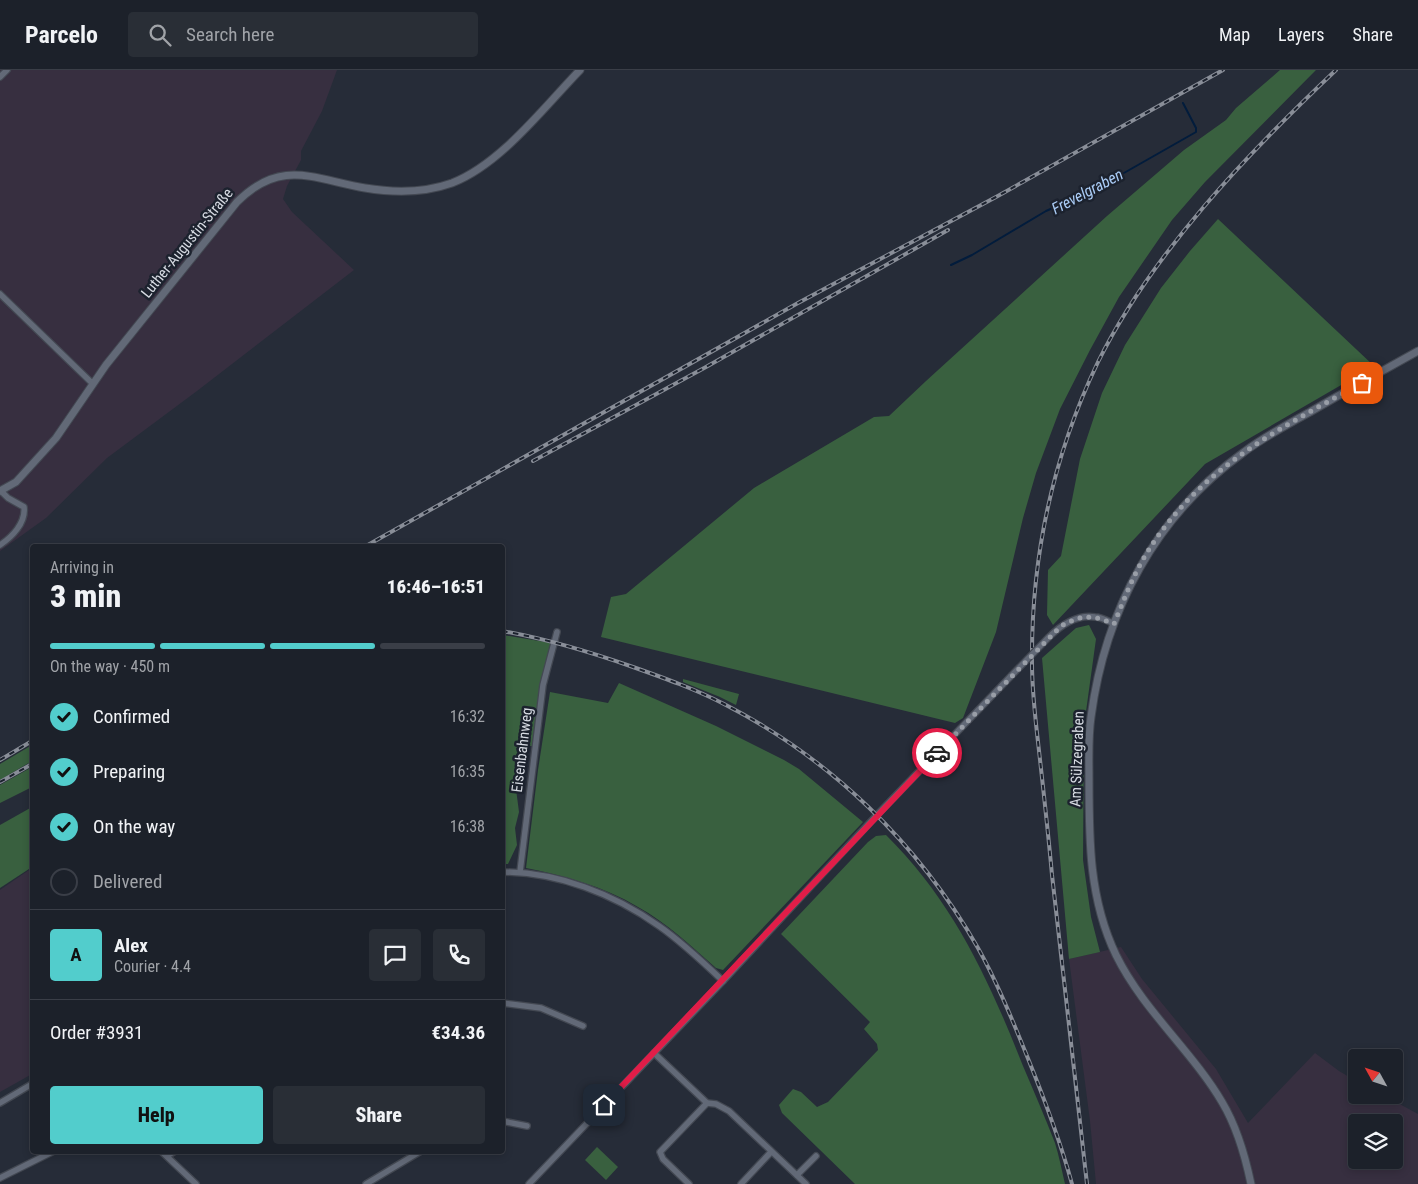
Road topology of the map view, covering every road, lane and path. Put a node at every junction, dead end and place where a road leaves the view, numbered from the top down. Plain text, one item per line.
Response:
1 (7, 70) edge
2 (580, 70) edge
3 (0, 77) edge
4 (0, 294) edge
5 (1418, 351) edge
6 (93, 384) junction
7 (1, 491) edge
8 (0, 545) edge
9 (1114, 624) junction
10 (557, 632) dead end
11 (505, 872) edge
12 (520, 872) junction
13 (723, 980) junction
14 (505, 1003) edge
15 (583, 1026) dead end
16 (654, 1053) junction
17 (30, 1085) edge
18 (0, 1103) edge
19 (707, 1103) junction
20 (505, 1122) edge
21 (527, 1126) dead end
22 (771, 1152) junction
23 (48, 1154) edge
24 (165, 1154) edge
25 (170, 1154) edge
26 (416, 1154) edge
27 (167, 1156) junction
28 (816, 1156) dead end
29 (796, 1175) junction
30 (0, 1178) edge
31 (196, 1184) edge
32 (366, 1184) edge
33 (529, 1184) edge
34 (689, 1184) edge
35 (741, 1184) edge
36 (806, 1184) edge
37 (1251, 1184) edge

1 - 3 street
2 - 6 street, Luther-Augustin-Straße
4 - 6 street
5 - 9 street, Am Sülzegraben
6 - 7 street, Luther-Augustin-Straße
7 - 8 street
9 - 13 street, bridge
9 - 37 street, Am Sülzegraben
10 - 12 street, Eisenbahnweg
11 - 12 street
12 - 13 street
13 - 16 street
14 - 15 street
16 - 19 street
16 - 33 street
17 - 18 street
19 - 22 street
19 - 34 street
20 - 21 street
22 - 29 street
22 - 35 street
23 - 30 street
24 - 27 street
25 - 27 street
26 - 32 street
27 - 31 street
28 - 29 street
29 - 36 street

